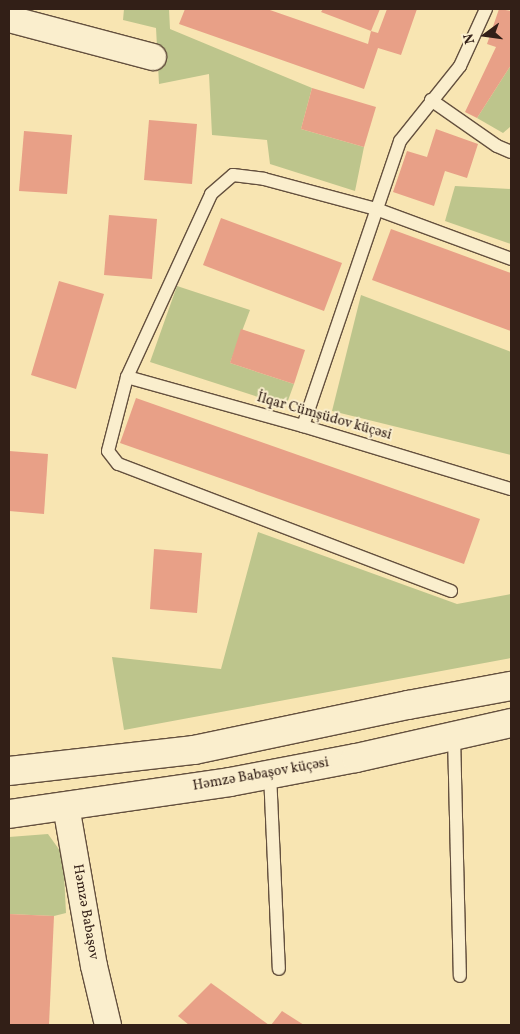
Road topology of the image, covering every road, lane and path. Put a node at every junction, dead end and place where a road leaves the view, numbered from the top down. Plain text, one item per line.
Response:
1 (486, 9) edge
2 (9, 19) edge
3 (153, 57) dead end
4 (431, 100) junction
5 (511, 152) edge
6 (376, 209) junction
7 (511, 259) edge
8 (127, 377) junction
9 (303, 426) junction
10 (511, 489) edge
11 (451, 591) dead end
12 (511, 686) edge
13 (511, 723) edge
14 (454, 736) junction
15 (9, 771) edge
16 (270, 774) junction
17 (66, 806) junction
18 (9, 814) edge
19 (279, 969) dead end
20 (460, 976) dead end
21 (109, 1023) edge

1 - 4 lane
2 - 3 street
4 - 5 lane
4 - 6 lane
6 - 7 lane
6 - 8 lane
6 - 9 lane
8 - 9 lane, İlqar Cümşüdov küçəsi
8 - 11 lane
9 - 10 lane, İlqar Cümşüdov küçəsi
12 - 15 street
13 - 14 street, Həmzə Babaşov küçəsi
14 - 16 street, Həmzə Babaşov küçəsi
14 - 20 lane
16 - 17 street, Həmzə Babaşov küçəsi
16 - 19 lane
17 - 18 street, Həmzə Babaşov küçəsi
17 - 21 street, Həmzə Babaşov

